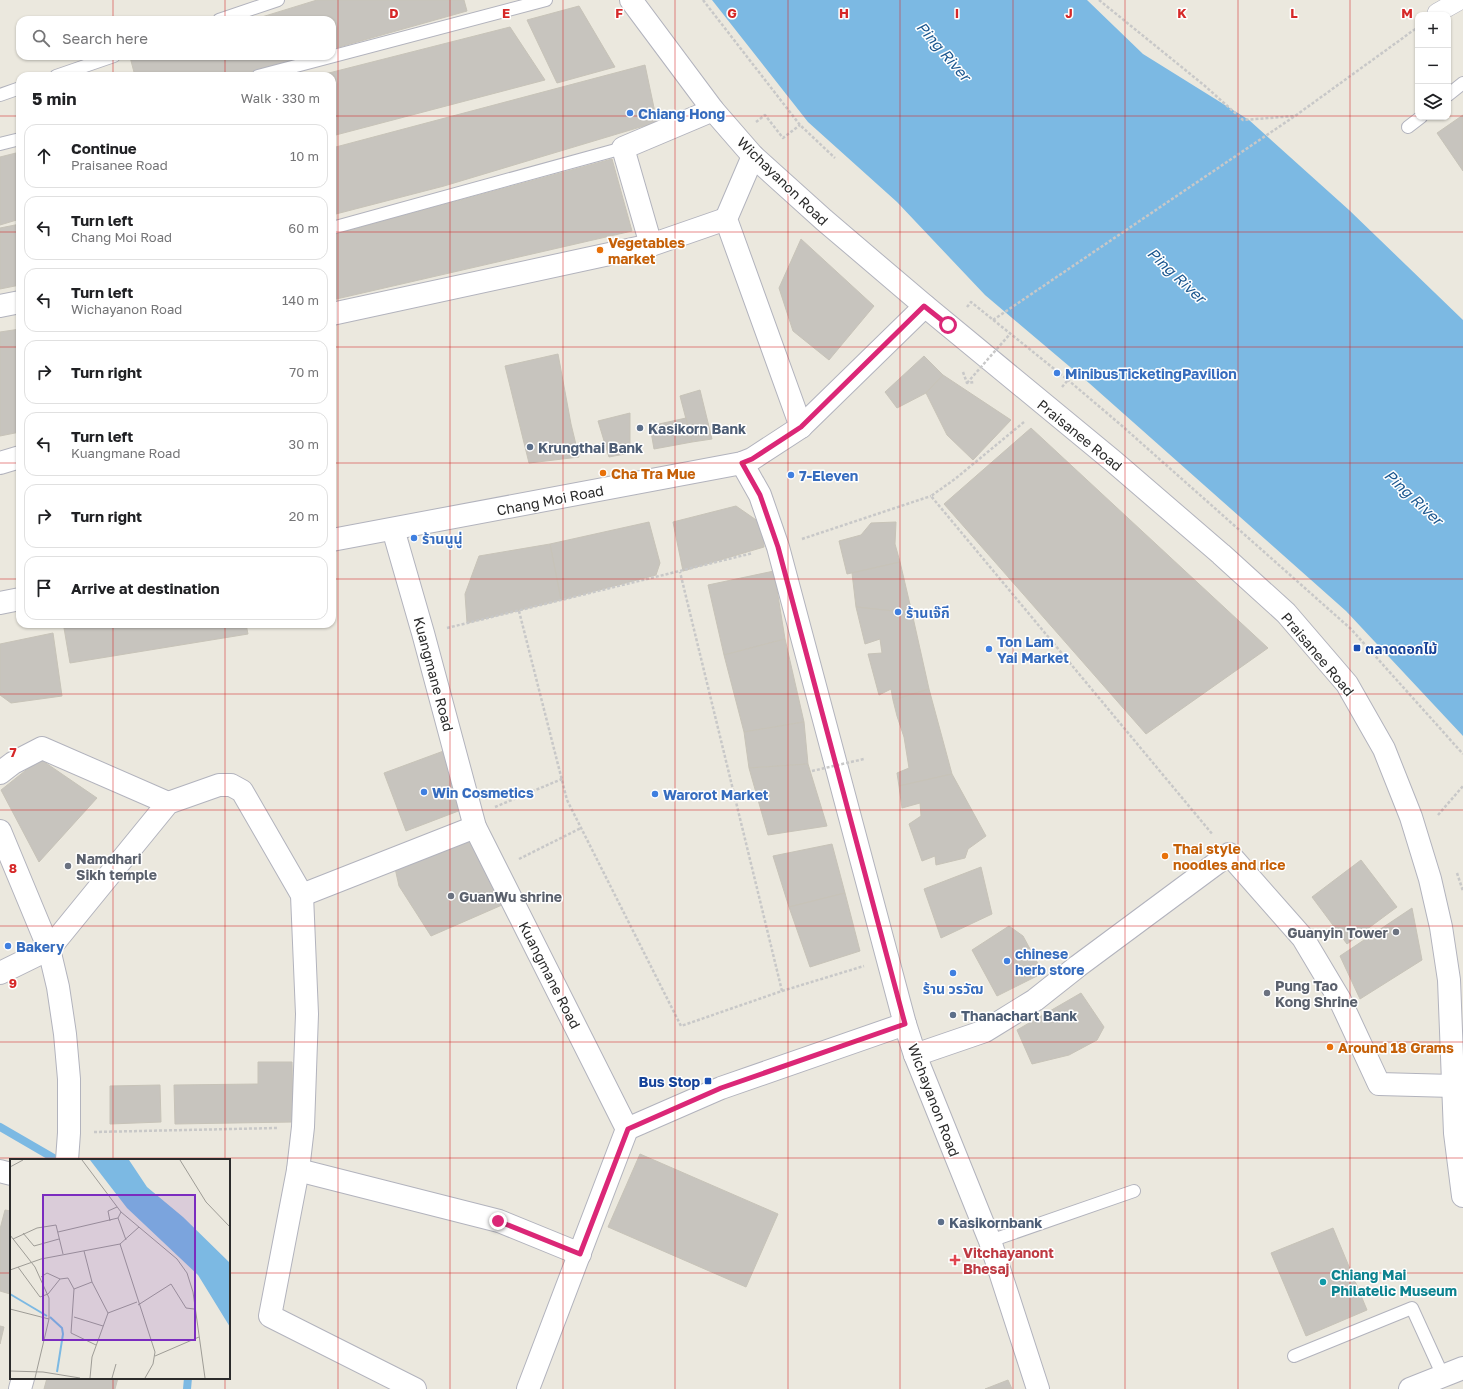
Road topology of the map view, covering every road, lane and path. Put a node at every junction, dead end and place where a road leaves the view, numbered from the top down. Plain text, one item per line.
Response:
1 (278, 0) edge
2 (546, 0) edge
3 (631, 0) edge
4 (703, 0) edge
5 (1099, 0) edge
6 (1460, 0) edge
7 (1439, 12) edge
8 (231, 16) edge
9 (1415, 29) edge
10 (336, 55) edge
11 (102, 60) edge
12 (319, 60) edge
13 (68, 72) edge
14 (273, 72) edge
15 (1463, 83) edge
16 (16, 89) edge
17 (1451, 93) edge
18 (0, 95) edge
19 (713, 110) junction
20 (765, 115) dead end
21 (1295, 116) junction
22 (1417, 120) edge
23 (800, 126) junction
24 (1408, 127) dead end
25 (16, 140) edge
26 (0, 144) edge
27 (623, 148) junction
28 (753, 156) junction
29 (835, 158) dead end
30 (726, 219) junction
31 (336, 227) edge
32 (651, 246) junction
33 (971, 302) dead end
34 (16, 303) edge
35 (0, 306) edge
36 (924, 306) junction
37 (336, 313) edge
38 (993, 320) junction
39 (1010, 334) junction
40 (1037, 355) dead end
41 (967, 383) dead end
42 (1044, 405) junction
43 (801, 427) junction
44 (16, 458) edge
45 (0, 463) edge
46 (742, 463) junction
47 (931, 496) junction
48 (393, 529) junction
49 (336, 539) edge
50 (778, 547) junction
51 (680, 572) junction
52 (16, 600) edge
53 (0, 603) edge
54 (518, 611) junction
55 (423, 633) junction
56 (864, 759) dead end
57 (812, 771) dead end
58 (0, 773) edge
59 (562, 779) junction
60 (1463, 786) edge
61 (168, 803) junction
62 (1437, 816) dead end
63 (474, 821) junction
64 (581, 828) junction
65 (0, 831) edge
66 (1229, 854) junction
67 (1455, 867) dead end
68 (498, 871) junction
69 (1463, 891) edge
70 (302, 895) junction
71 (49, 949) junction
72 (888, 959) junction
73 (0, 973) edge
74 (782, 991) junction
75 (905, 1024) junction
76 (915, 1055) junction
77 (1453, 1086) junction
78 (303, 1127) junction
79 (628, 1129) junction
80 (69, 1132) junction
81 (67, 1159) edge
82 (298, 1170) junction
83 (0, 1172) edge
84 (10, 1174) edge
85 (1134, 1191) dead end
86 (1463, 1196) edge
87 (990, 1241) junction
88 (580, 1254) junction
89 (1294, 1356) dead end
90 (1463, 1368) edge
91 (1442, 1376) junction
92 (23, 1379) edge
93 (20, 1389) edge
94 (415, 1389) edge
95 (528, 1389) edge
96 (1038, 1389) edge
97 (1410, 1389) edge

1 - 8 lane
2 - 10 lane
3 - 19 street, Wichayanon Road
4 - 23 path
5 - 21 path
6 - 7 street
9 - 21 path
11 - 13 lane
12 - 14 lane
15 - 17 lane
16 - 18 lane
19 - 27 street
19 - 28 street, Wichayanon Road
20 - 23 path
21 - 38 path
22 - 24 lane
23 - 29 path
25 - 26 lane
27 - 31 lane
27 - 32 street
28 - 30 street
28 - 36 street, Wichayanon Road
30 - 32 street
30 - 43 street
32 - 37 street
33 - 38 path
34 - 35 street
36 - 42 street, Praisanee Road
36 - 43 street, Chang Moi Road
38 - 39 path
39 - 40 path
39 - 41 path, bridge
42 - 47 path
42 - 77 street, Praisanee Road
43 - 46 street, Chang Moi Road
44 - 45 street
46 - 48 street, Chang Moi Road
46 - 50 street, Wichayanon Road
47 - 50 path
47 - 66 path
48 - 49 street, Chang Moi Road
48 - 55 street, Kuangmane Road
50 - 51 path
50 - 72 street, Wichayanon Road
51 - 54 path
51 - 74 path
52 - 53 street
54 - 55 path
54 - 59 path
55 - 63 street, Kuangmane Road
56 - 57 path, bridge
58 - 61 street
59 - 63 path
59 - 64 path
60 - 62 path
61 - 70 street
61 - 71 street
63 - 68 street, Kuangmane Road
63 - 70 street
64 - 68 path
64 - 74 path
65 - 71 street
66 - 76 street
66 - 77 street
67 - 69 path
68 - 79 street, Kuangmane Road
70 - 78 street
71 - 73 street
71 - 80 street
72 - 74 path
72 - 75 street, Wichayanon Road
75 - 76 street, Wichayanon Road
75 - 79 street
76 - 87 street, Wichayanon Road
77 - 86 street, Praisanee Road
78 - 80 path
78 - 82 street
79 - 88 street
80 - 81 street
82 - 88 street
82 - 94 street
83 - 84 street
85 - 87 lane
87 - 96 street, Wichayanon Road
88 - 95 street
89 - 91 lane
90 - 91 street
91 - 97 street
92 - 93 street

